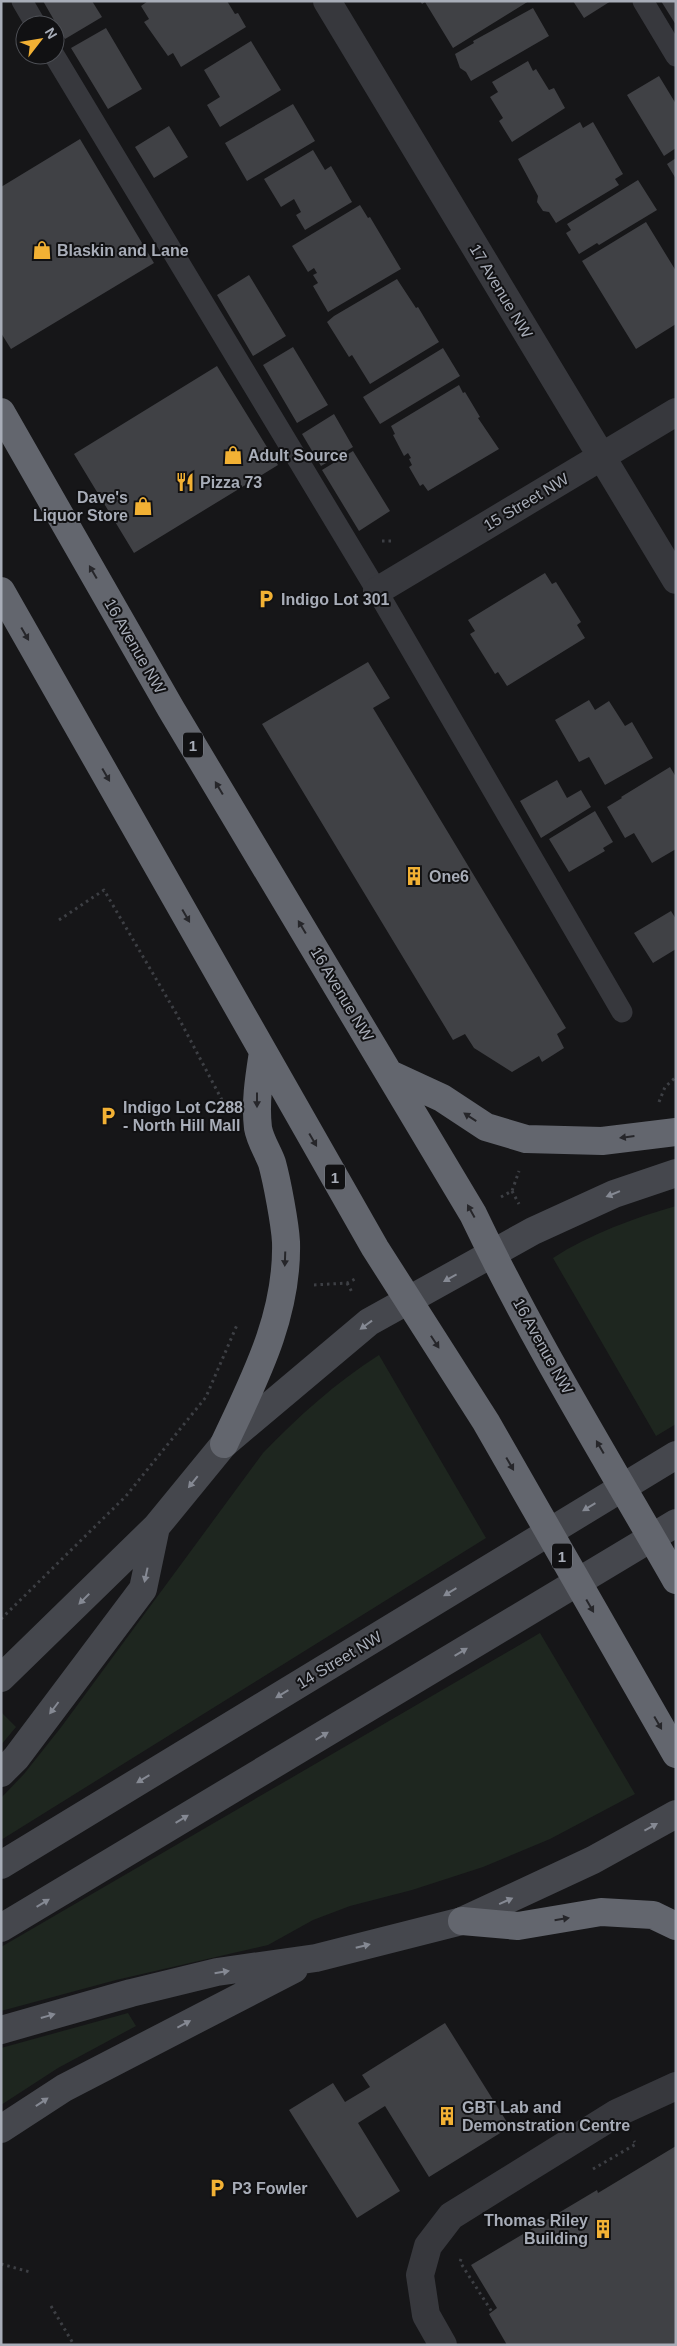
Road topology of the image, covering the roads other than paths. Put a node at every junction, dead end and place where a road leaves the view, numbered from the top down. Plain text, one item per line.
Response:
1 (22, 1) edge
2 (327, 1) edge
3 (643, 1) edge
4 (30, 15) edge
5 (676, 56) edge
6 (60, 65) edge
7 (1, 412) edge
8 (676, 412) edge
9 (602, 457) junction
10 (676, 580) edge
11 (1, 591) edge
12 (377, 591) junction
13 (622, 1012) dead end
14 (263, 1052) junction
15 (390, 1074) junction
16 (676, 1132) edge
17 (676, 1173) edge
18 (492, 1255) junction
19 (408, 1301) junction
20 (224, 1444) junction
21 (676, 1455) edge
22 (676, 1523) edge
23 (156, 1528) junction
24 (676, 1580) edge
25 (1, 1678) edge
26 (676, 1754) edge
27 (1, 1773) edge
28 (676, 1814) edge
29 (1, 1865) edge
30 (462, 1921) junction
31 (676, 1926) edge
32 (1, 1928) edge
33 (316, 1958) junction
34 (1, 2030) edge
35 (676, 2086) edge
36 (1, 2129) edge
37 (443, 2345) edge

1 - 4 lane
2 - 9 street, 17 Avenue NW
3 - 5 lane
6 - 12 lane
15 -> 7 highway, 16 Avenue NW / 1
8 - 9 street, 15 Street NW
9 - 10 street, 17 Avenue NW
9 - 12 street, 15 Street NW
11 -> 14 highway, 1
12 - 13 lane
14 -> 19 highway, 1
14 -> 20 highway
16 -> 15 highway
18 -> 15 highway, 16 Avenue NW / 1
17 -> 18 main road
18 -> 19 main road
24 -> 18 highway, 16 Avenue NW / 1
19 -> 20 main road
19 -> 26 highway, 1
20 -> 23 main road
21 -> 29 main road, 14 Street NW
32 -> 22 main road
23 -> 25 main road
23 -> 27 main road
30 -> 28 main road
30 -> 31 highway
33 -> 30 main road
34 -> 33 main road
36 -> 33 main road
35 - 37 street

